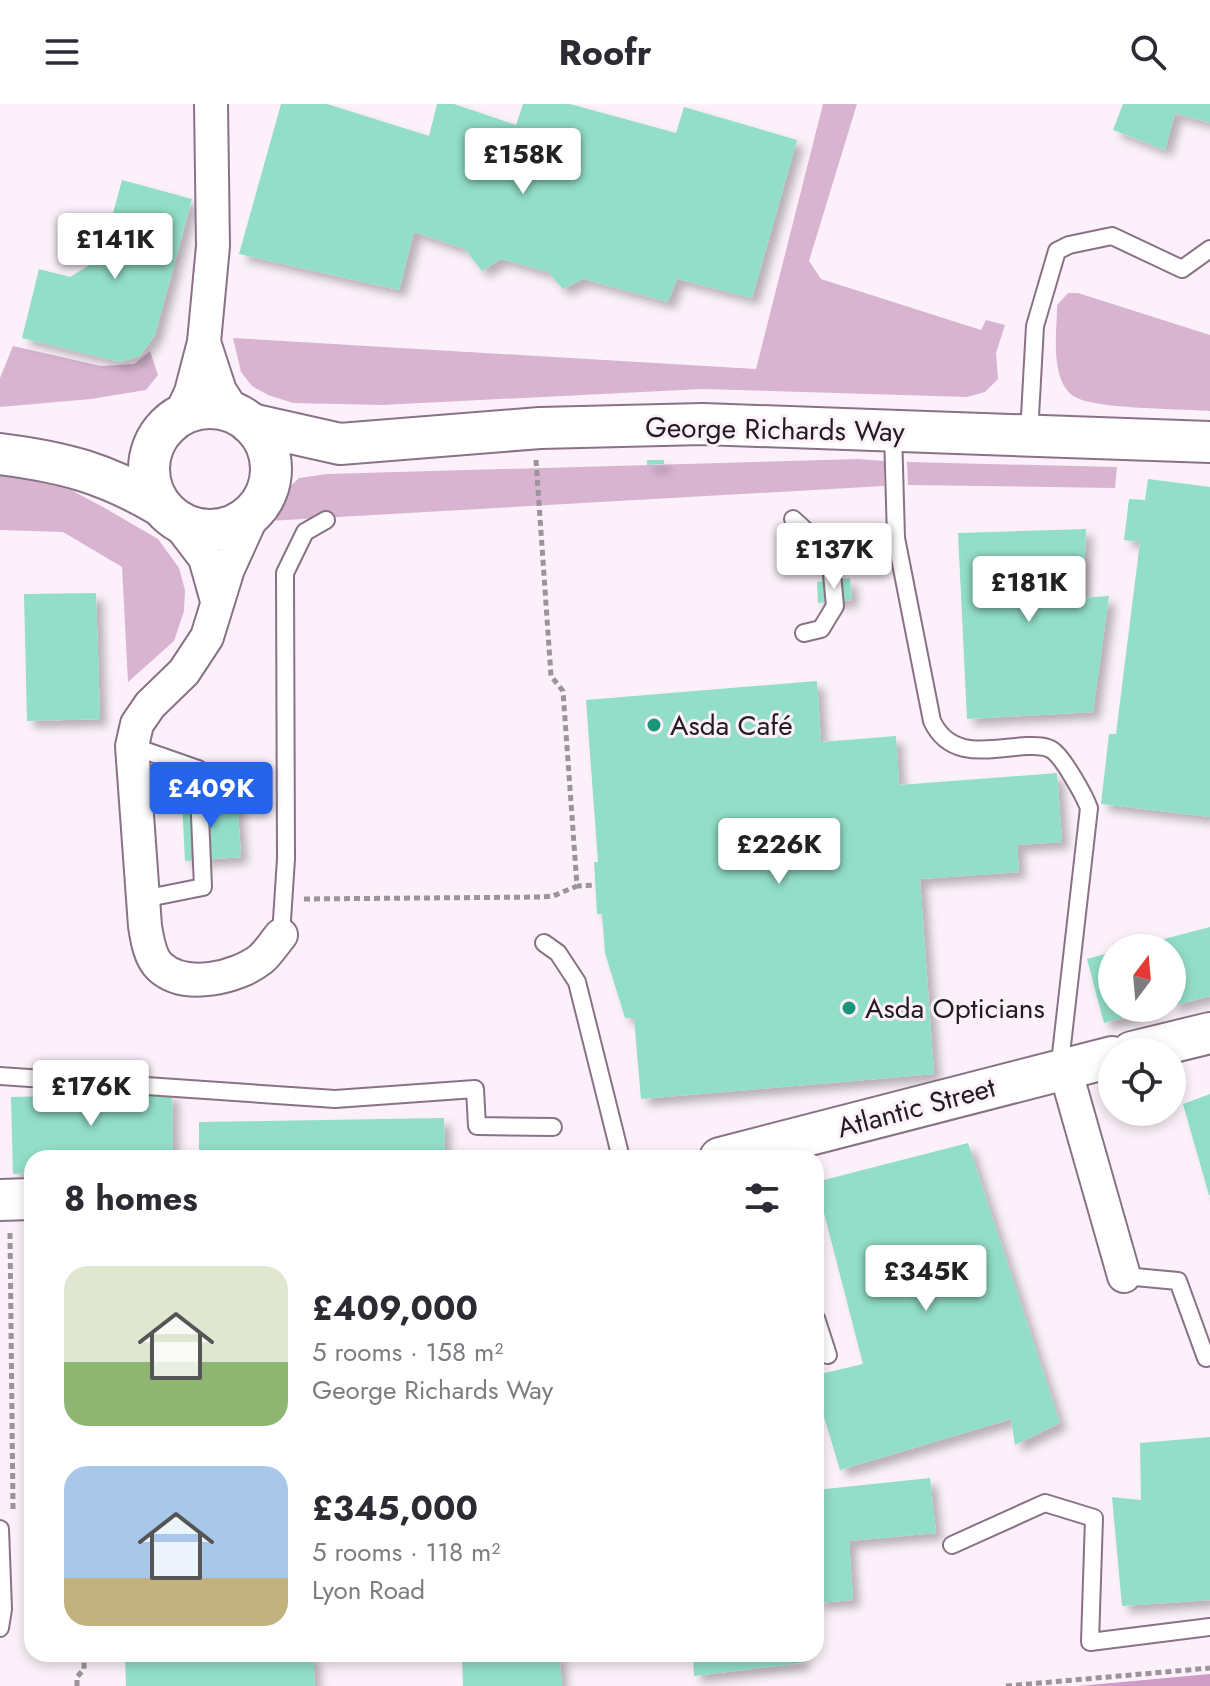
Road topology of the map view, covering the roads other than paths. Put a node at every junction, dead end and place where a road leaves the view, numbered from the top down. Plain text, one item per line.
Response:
1 (203, 108) edge
2 (1210, 249) edge
3 (204, 342) junction
4 (243, 419) junction
5 (172, 422) junction
6 (893, 431) junction
7 (1029, 434) junction
8 (1210, 442) edge
9 (340, 444) junction
10 (0, 454) edge
11 (73, 466) junction
12 (260, 504) junction
13 (168, 513) junction
14 (793, 519) dead end
15 (326, 520) dead end
16 (217, 601) junction
17 (804, 633) dead end
18 (132, 746) junction
19 (143, 899) junction
20 (281, 935) joint
21 (544, 943) dead end
22 (1210, 1033) edge
23 (1186, 1039) edge
24 (1098, 1061) edge
25 (1065, 1069) junction
26 (0, 1076) edge
27 (553, 1127) dead end
28 (619, 1150) edge
29 (776, 1150) edge
30 (1124, 1276) joint
31 (824, 1343) edge
32 (828, 1355) dead end
33 (1210, 1355) edge
34 (7, 1527) edge
35 (952, 1545) dead end
36 (1210, 1627) edge
37 (0, 1628) edge

1 - 3 street
2 - 7 lane
3 - 4 street
3 - 5 street
4 - 5 street
4 - 9 street, George Richards Way
4 - 12 street
5 - 11 street
5 - 13 street
6 - 7 street, George Richards Way
6 - 9 street, George Richards Way
6 - 25 lane
7 - 8 street, George Richards Way
9 - 12 street, George Richards Way
10 - 11 street
11 - 13 street
12 - 13 street
12 - 16 street, George Richards Way
13 - 16 street
14 - 17 lane
15 - 20 lane
16 - 18 street, George Richards Way
18 - 19 street, George Richards Way
18 - 19 lane
19 - 20 street, George Richards Way
21 - 28 lane
22 - 23 street
24 - 25 street, Atlantic Street
25 - 29 street, Atlantic Street
25 - 30 street
26 - 27 lane
30 - 33 lane
31 - 32 lane
34 - 37 lane
35 - 36 lane

